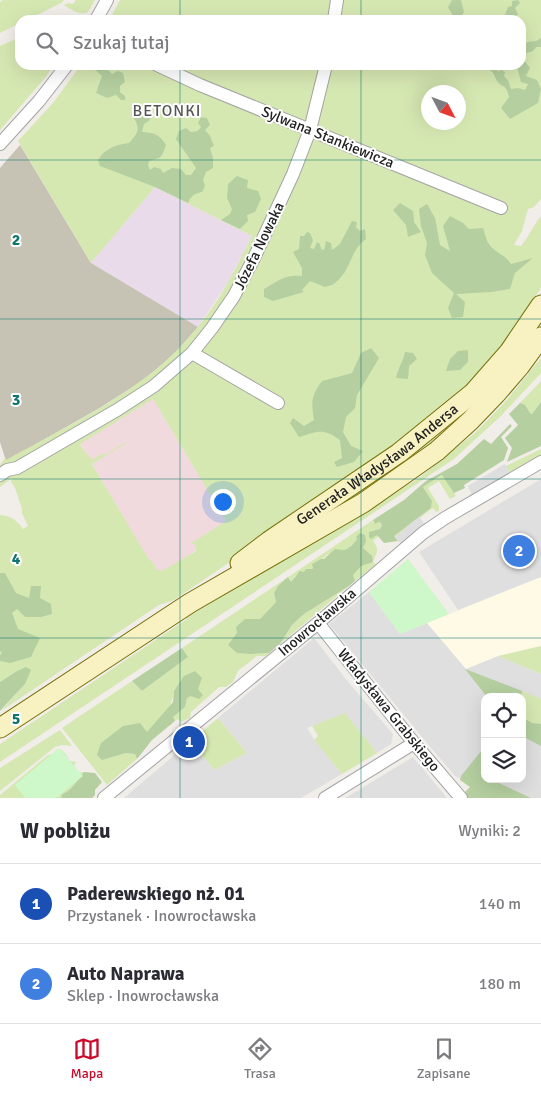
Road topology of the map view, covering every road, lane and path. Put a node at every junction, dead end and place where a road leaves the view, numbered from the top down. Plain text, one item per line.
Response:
1 (107, 0) edge
2 (337, 0) edge
3 (99, 15) edge
4 (335, 15) edge
5 (63, 70) edge
6 (168, 70) edge
7 (325, 70) edge
8 (310, 130) junction
9 (0, 144) edge
10 (501, 208) dead end
11 (541, 305) edge
12 (541, 337) edge
13 (192, 353) junction
14 (278, 403) dead end
15 (541, 462) edge
16 (0, 474) edge
17 (190, 603) junction
18 (318, 622) junction
19 (0, 728) edge
20 (414, 743) junction
21 (104, 798) edge
22 (325, 798) edge
23 (460, 798) edge

1 - 3 street
2 - 4 street
5 - 9 street
6 - 8 street, Sylwana Stankiewicza
7 - 8 street, Józefa Nowaka
8 - 10 street, Sylwana Stankiewicza
8 - 13 street, Józefa Nowaka
11 - 17 main road, Generała Władysława Andersa
12 - 17 main road, Generała Władysława Andersa
13 - 14 street
13 - 16 street, Józefa Nowaka
15 - 18 street, Inowrocławska
17 - 19 main road, Generała Władysława Andersa
18 - 20 street, Władysława Grabskiego
18 - 21 street, Inowrocławska
20 - 22 street
20 - 23 street, Władysława Grabskiego

